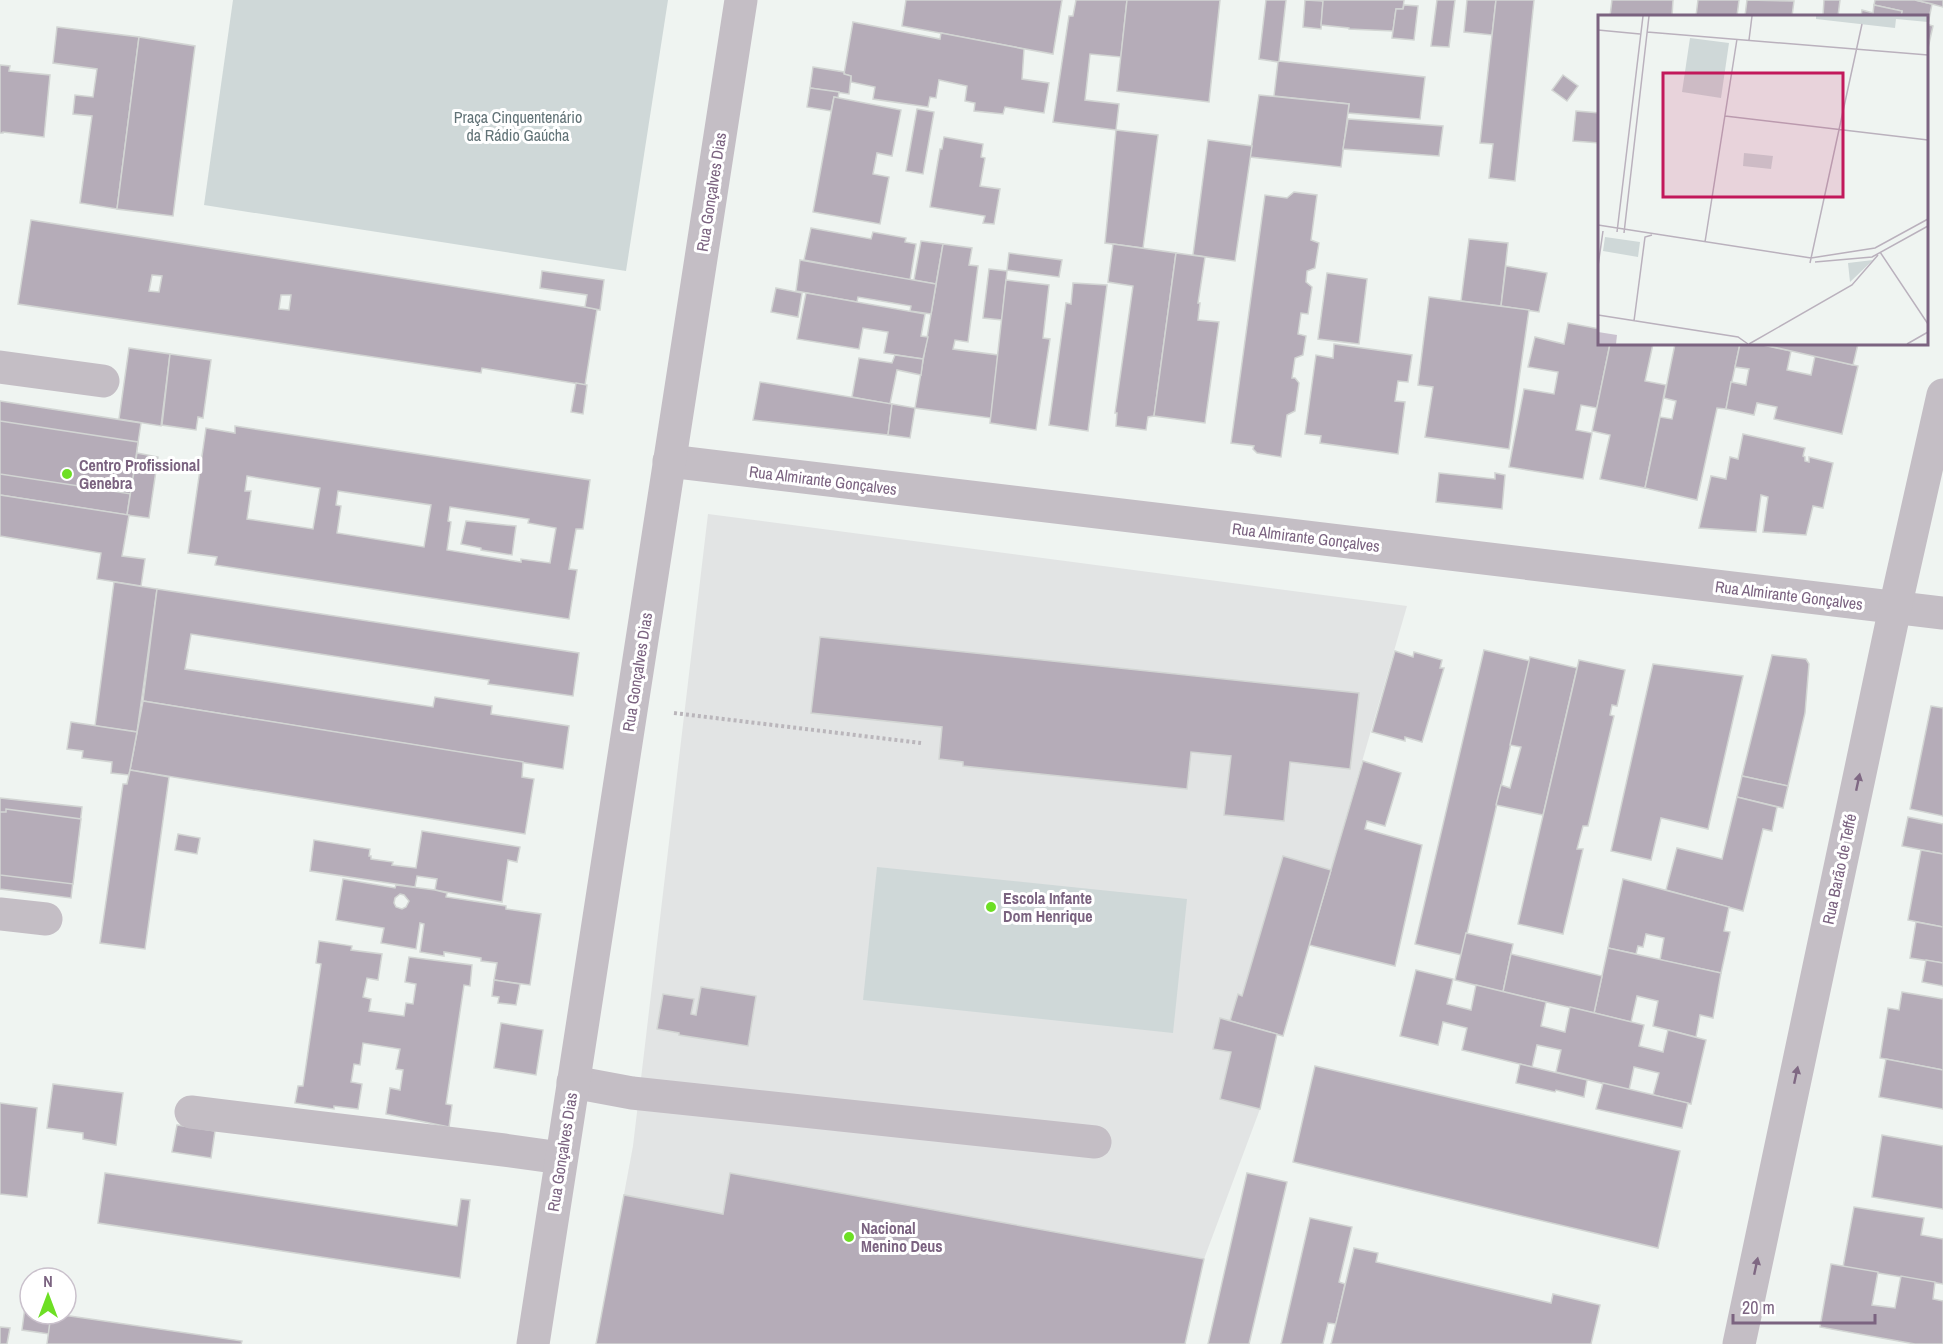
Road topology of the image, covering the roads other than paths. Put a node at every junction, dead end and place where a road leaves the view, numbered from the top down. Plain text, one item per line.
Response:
1 (741, 0) edge
2 (0, 367) edge
3 (103, 381) dead end
4 (1943, 396) edge
5 (669, 461) junction
6 (1895, 608) junction
7 (1943, 613) edge
8 (0, 914) edge
9 (46, 919) dead end
10 (573, 1083) junction
11 (191, 1112) dead end
12 (1095, 1142) dead end
13 (561, 1158) junction
14 (532, 1344) edge
15 (1739, 1344) edge

1 - 5 street, Rua Gonçalves Dias
2 - 3 street
4 - 6 street, Rua Barão de Teffé
5 - 6 street, Rua Almirante Gonçalves
5 - 10 street, Rua Gonçalves Dias
6 - 7 street, Rua Almirante Gonçalves
15 -> 6 street, Rua Barão de Teffé
8 - 9 street
10 - 12 street
10 - 13 street, Rua Gonçalves Dias
11 - 13 street
13 - 14 street, Rua Gonçalves Dias

